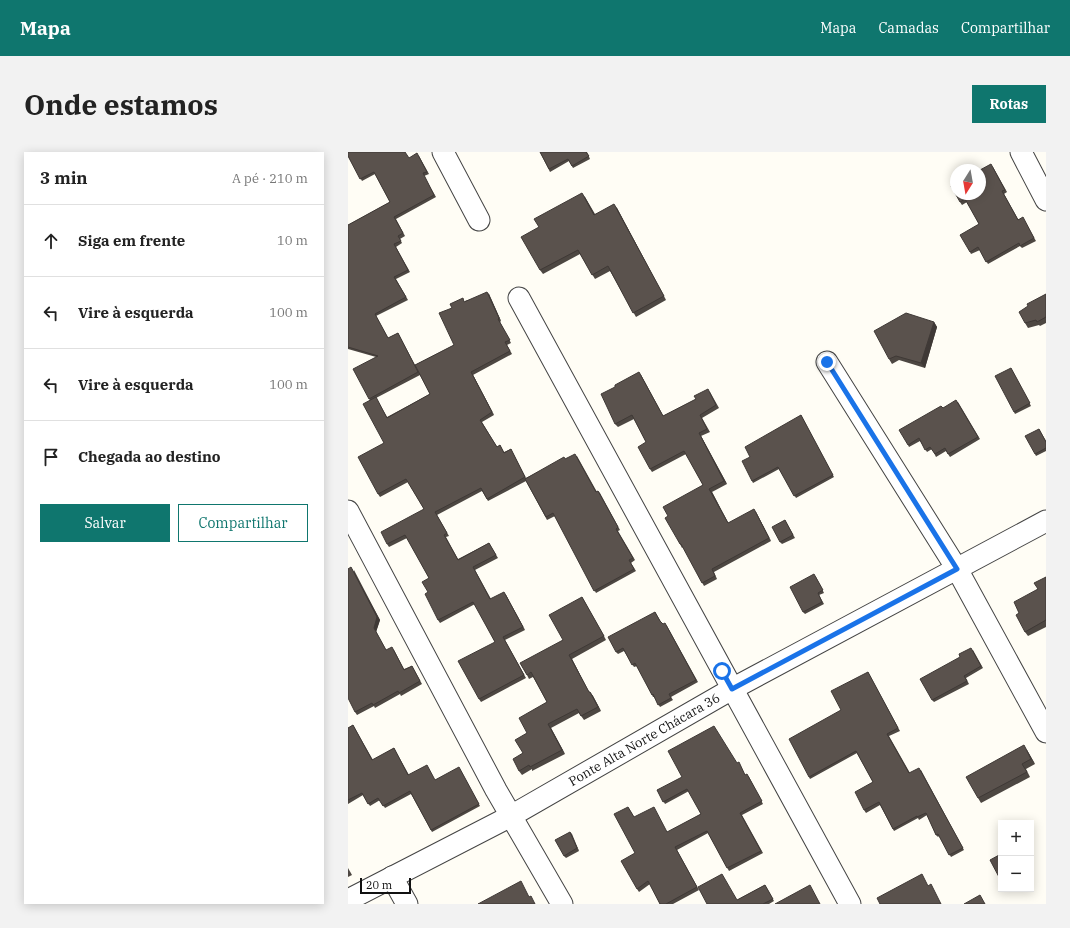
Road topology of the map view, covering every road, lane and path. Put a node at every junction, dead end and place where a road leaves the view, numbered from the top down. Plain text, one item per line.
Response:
1 (442, 152) edge
2 (1021, 152) edge
3 (1046, 200) edge
4 (479, 220) dead end
5 (519, 298) dead end
6 (827, 362) dead end
7 (348, 511) edge
8 (1046, 521) edge
9 (957, 569) junction
10 (732, 689) junction
11 (1046, 732) edge
12 (511, 816) junction
13 (392, 877) junction
14 (348, 900) edge
15 (407, 904) edge
16 (562, 904) edge
17 (850, 904) edge

1 - 4 street
2 - 3 street
5 - 10 street
6 - 9 street
7 - 12 street
8 - 9 street, Ponte Alta Norte Chácara 36
9 - 10 street, Ponte Alta Norte Chácara 36
9 - 11 street
10 - 12 street, Ponte Alta Norte Chácara 36
10 - 17 street
12 - 13 street, Ponte Alta Norte Chácara 36
12 - 16 street
13 - 14 street, Ponte Alta Norte Chácara 36
13 - 15 street

